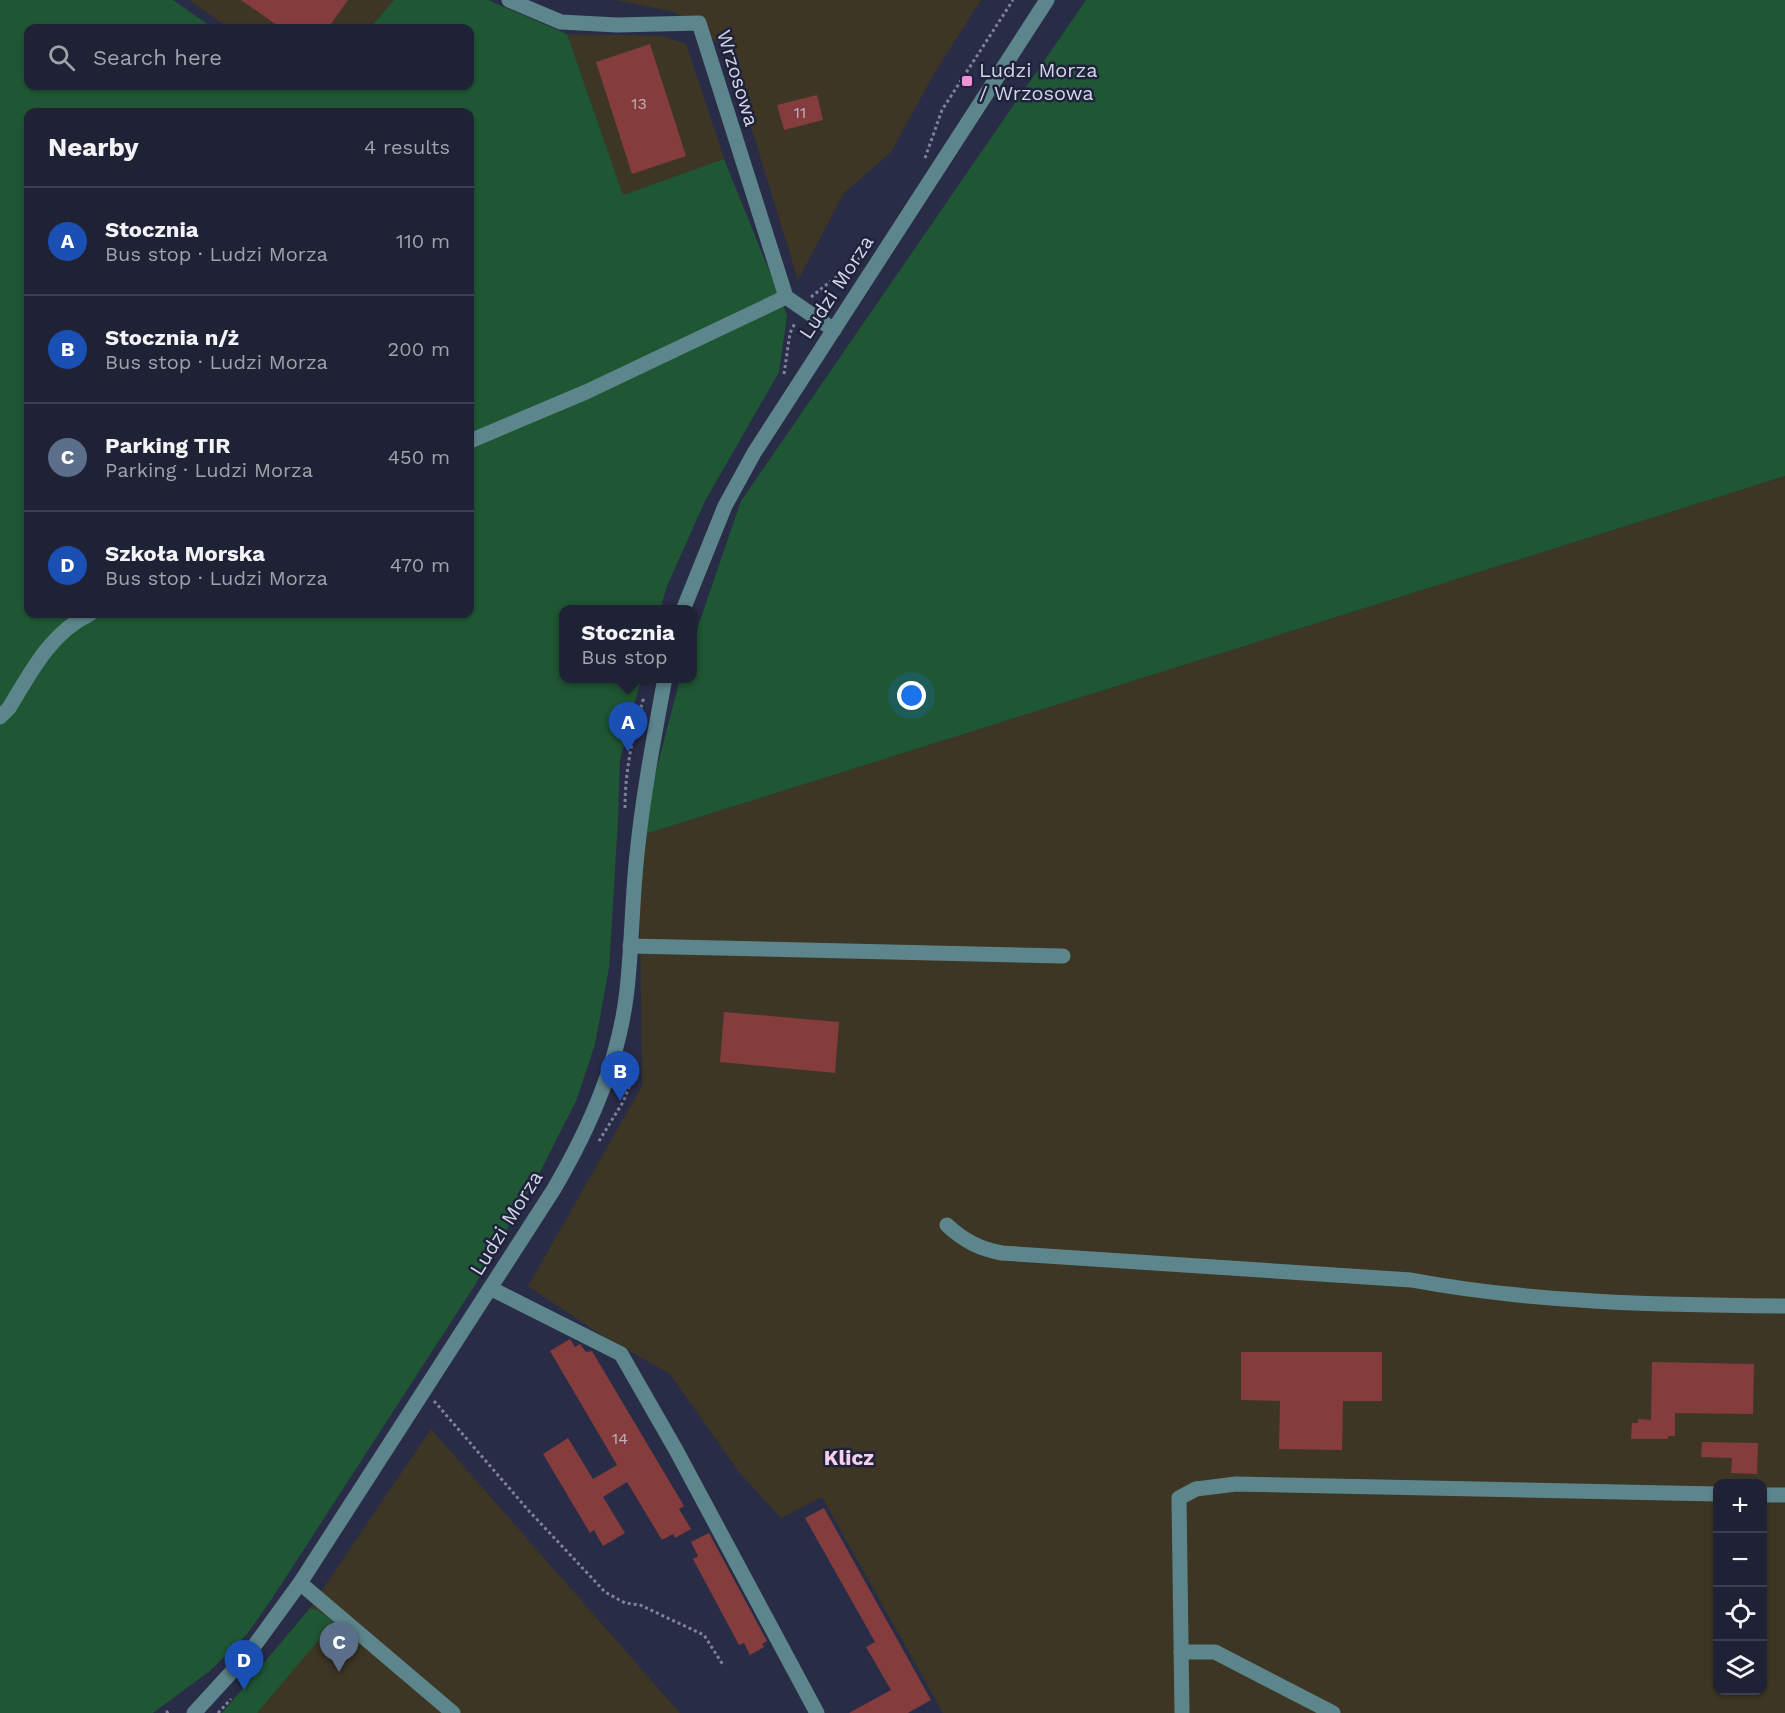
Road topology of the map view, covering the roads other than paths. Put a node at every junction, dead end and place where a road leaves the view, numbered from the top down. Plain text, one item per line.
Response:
1 (509, 0) edge
2 (1047, 0) edge
3 (786, 297) junction
4 (834, 330) junction
5 (474, 439) edge
6 (685, 605) edge
7 (83, 618) edge
8 (664, 683) edge
9 (0, 717) edge
10 (630, 946) junction
11 (1063, 956) dead end
12 (947, 1225) dead end
13 (490, 1288) junction
14 (1785, 1306) edge
15 (1713, 1494) edge
16 (1767, 1495) edge
17 (1785, 1495) edge
18 (300, 1583) junction
19 (1181, 1652) junction
20 (194, 1713) edge
21 (453, 1713) edge
22 (817, 1713) edge
23 (1182, 1713) edge
24 (1333, 1713) edge

1 - 3 street, Wrzosowa
2 - 4 street, Ludzi Morza
3 - 4 street
3 - 5 street
4 - 6 street, Ludzi Morza
7 - 9 street
8 - 10 street, Ludzi Morza
10 - 11 street
10 - 13 street, Ludzi Morza
12 - 14 street
13 - 18 street, Ludzi Morza
13 - 22 street
15 - 19 street
16 - 17 street
18 - 20 street, Ludzi Morza
18 - 21 street
19 - 23 street
19 - 24 street

